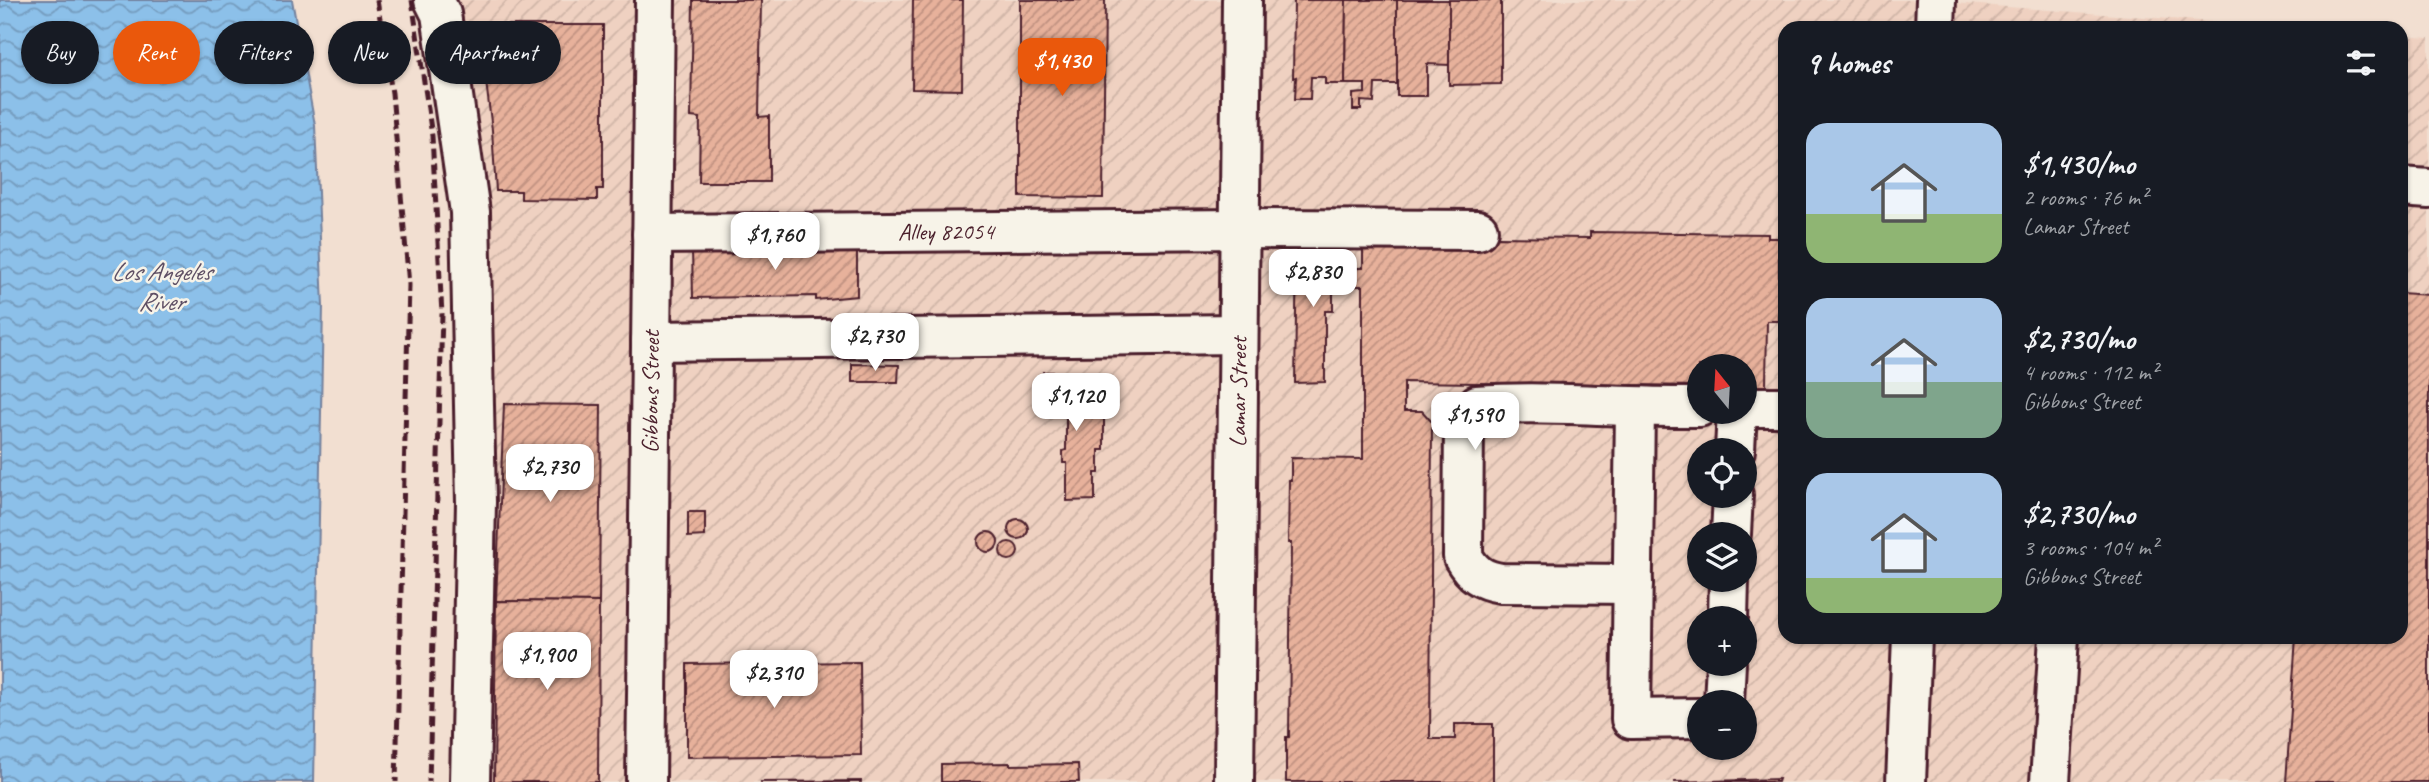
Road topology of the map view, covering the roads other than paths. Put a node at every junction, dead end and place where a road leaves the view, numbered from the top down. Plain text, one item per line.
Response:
1 (434, 0) edge
2 (656, 0) edge
3 (1242, 0) edge
4 (1936, 0) edge
5 (1935, 21) edge
6 (2408, 188) edge
7 (2429, 189) edge
8 (1240, 229) junction
9 (1478, 230) dead end
10 (652, 234) junction
11 (1238, 334) junction
12 (651, 341) junction
13 (1687, 407) edge
14 (1757, 407) edge
15 (1778, 407) edge
16 (1635, 408) junction
17 (1633, 584) junction
18 (1912, 644) edge
19 (2059, 644) edge
20 (1687, 718) edge
21 (470, 782) edge
22 (646, 782) edge
23 (1234, 782) edge
24 (1906, 782) edge
25 (2050, 782) edge

1 - 21 street
2 - 10 street, Gibbons Street
3 - 8 street, Lamar Street
4 - 5 street
6 - 7 street
8 - 9 street, Alley 82054
8 - 10 street, Alley 82054
8 - 11 street, Lamar Street
10 - 12 street, Gibbons Street
11 - 12 street
11 - 23 street, Lamar Street
12 - 22 street, Gibbons Street
13 - 16 street
14 - 15 street
16 - 17 street
16 - 17 street
17 - 20 street
18 - 24 street
19 - 25 street

